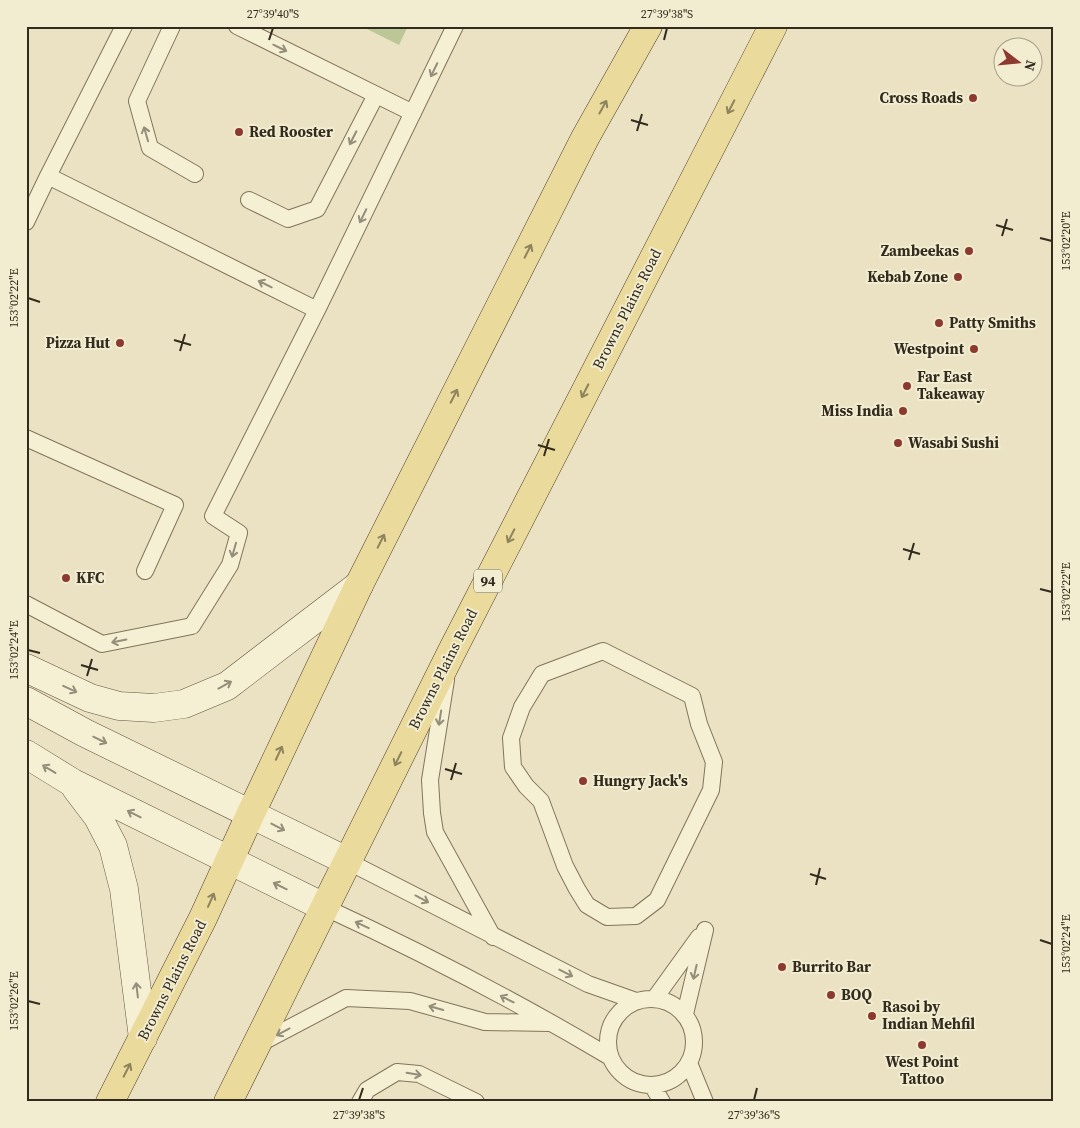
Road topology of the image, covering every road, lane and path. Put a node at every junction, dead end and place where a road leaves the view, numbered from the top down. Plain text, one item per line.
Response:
1 (124, 26) edge
2 (172, 26) edge
3 (237, 26) edge
4 (455, 26) edge
5 (648, 26) edge
6 (773, 26) edge
7 (376, 95) junction
8 (413, 113) junction
9 (195, 174) dead end
10 (48, 176) junction
11 (249, 200) dead end
12 (26, 222) edge
13 (317, 310) junction
14 (26, 438) edge
15 (144, 571) dead end
16 (359, 585) junction
17 (26, 604) edge
18 (603, 651) joint
19 (450, 653) junction
20 (26, 668) edge
21 (26, 701) edge
22 (26, 754) edge
23 (72, 783) junction
24 (251, 813) junction
25 (228, 860) junction
26 (347, 861) junction
27 (324, 907) junction
28 (493, 937) junction
29 (655, 998) junction
30 (636, 1000) junction
31 (685, 1014) junction
32 (552, 1023) junction
33 (143, 1038) junction
34 (255, 1046) junction
35 (610, 1057) junction
36 (689, 1063) junction
37 (652, 1085) junction
38 (110, 1102) edge
39 (228, 1102) edge
40 (360, 1102) edge
41 (476, 1102) edge
42 (662, 1102) edge
43 (704, 1102) edge

1 - 10 lane
9 -> 2 lane
3 -> 7 lane
4 -> 8 lane
16 -> 5 main road, Browns Plains Road
6 -> 19 main road, Browns Plains Road / 94
7 - 8 lane
7 -> 11 lane
8 -> 13 lane
10 - 12 lane
13 -> 10 lane
13 -> 17 lane
14 - 15 lane
20 -> 16 street
24 -> 16 main road, Browns Plains Road
18 - 18 lane
19 -> 26 main road, Browns Plains Road / 94
19 -> 28 lane
21 -> 24 street
23 -> 22 street
25 -> 23 street
33 -> 23 street
24 - 25 main road, Browns Plains Road
24 -> 26 street
27 -> 25 street
33 -> 25 main road, Browns Plains Road
26 - 27 main road, Browns Plains Road / 94
26 -> 28 lane
32 -> 27 lane
27 - 34 main road, Browns Plains Road / 94
28 -> 30 lane
29 - 30 lane
29 - 31 lane
29 -> 31 lane
30 - 35 lane
31 - 36 lane
32 -> 34 lane
32 - 35 lane
38 -> 33 main road, Browns Plains Road
34 - 39 main road, Browns Plains Road / 94
35 - 37 lane
36 - 37 lane
36 - 43 lane
37 - 42 lane
40 -> 41 lane

